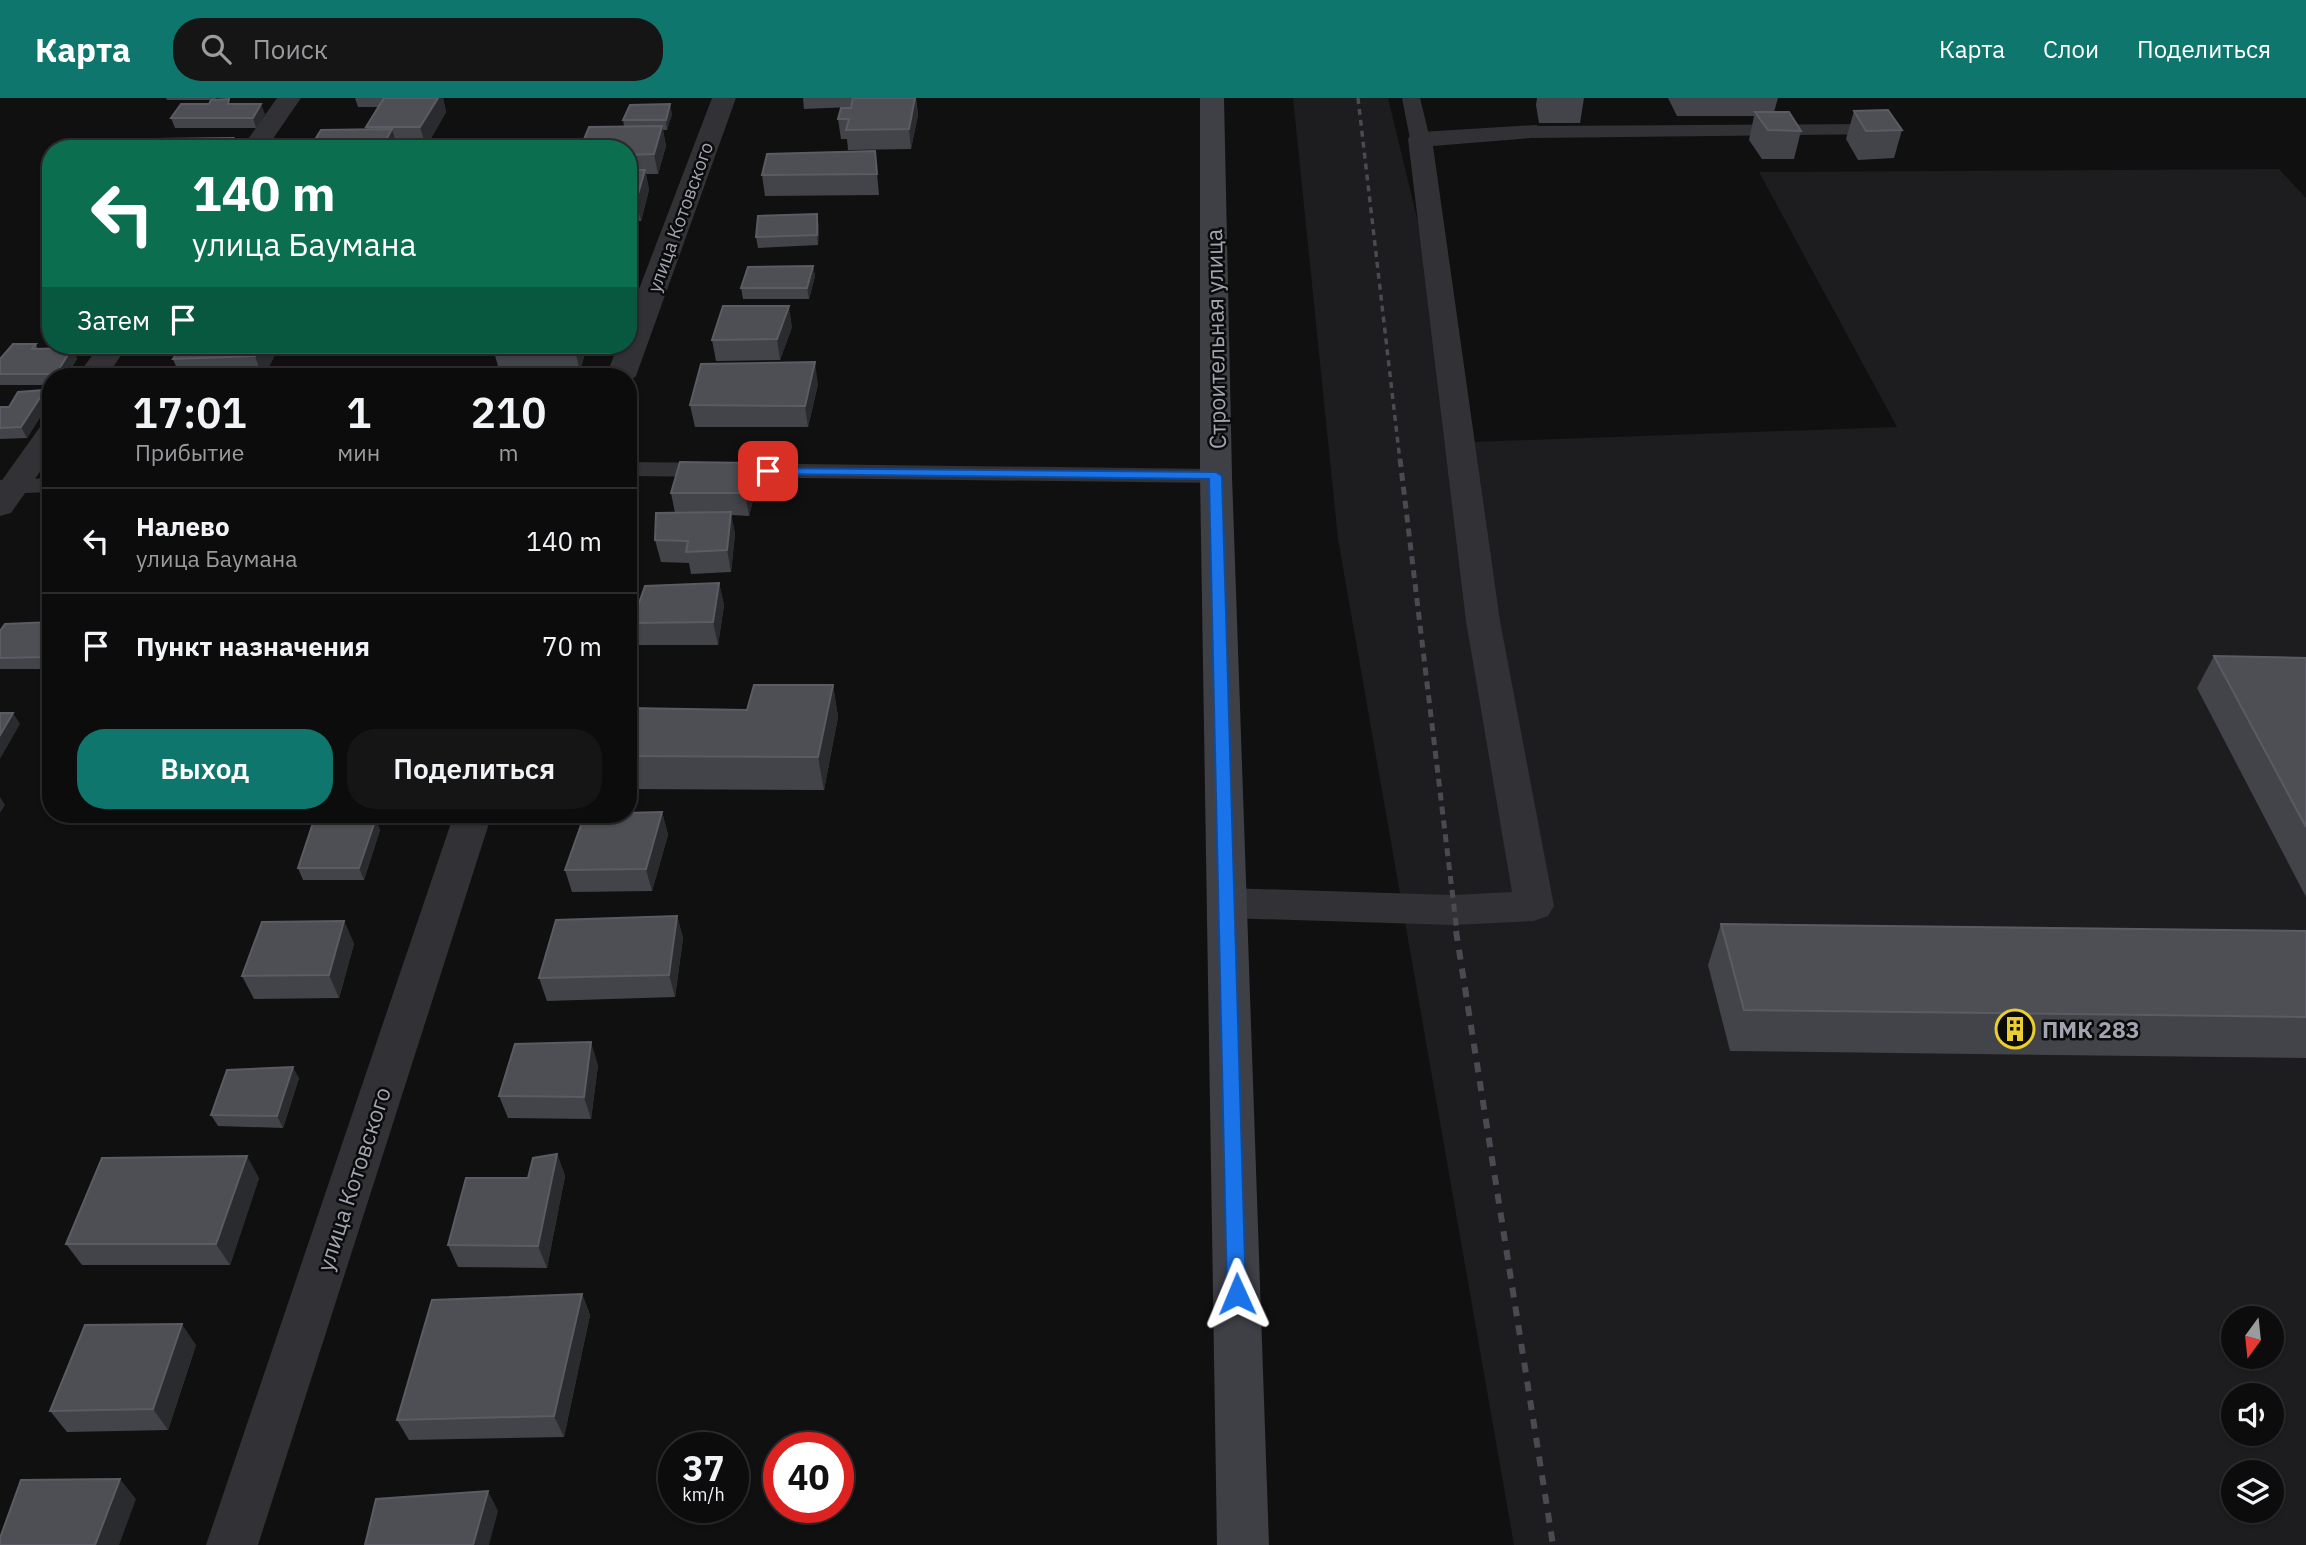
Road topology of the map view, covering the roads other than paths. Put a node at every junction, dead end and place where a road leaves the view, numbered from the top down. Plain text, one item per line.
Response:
1 (289, 98) edge
2 (724, 98) edge
3 (1212, 98) edge
4 (1411, 98) edge
5 (1876, 130) edge
6 (1535, 132) joint
7 (1420, 139) junction
8 (259, 140) edge
9 (637, 333) edge
10 (42, 446) edge
11 (637, 469) edge
12 (1216, 476) junction
13 (42, 487) edge
14 (5, 493) edge
15 (470, 823) edge
16 (1227, 903) junction
17 (233, 1545) edge
18 (1243, 1545) edge

1 - 8 street
2 - 9 street, улица Котовского
3 - 12 street, Строительная улица
4 - 7 lane
5 - 6 lane
6 - 7 street
7 - 16 street
10 - 14 street
11 - 12 lane
12 - 16 street, Строительная улица
13 - 14 lane
15 - 17 street, улица Котовского
16 - 18 street, Строительная улица

